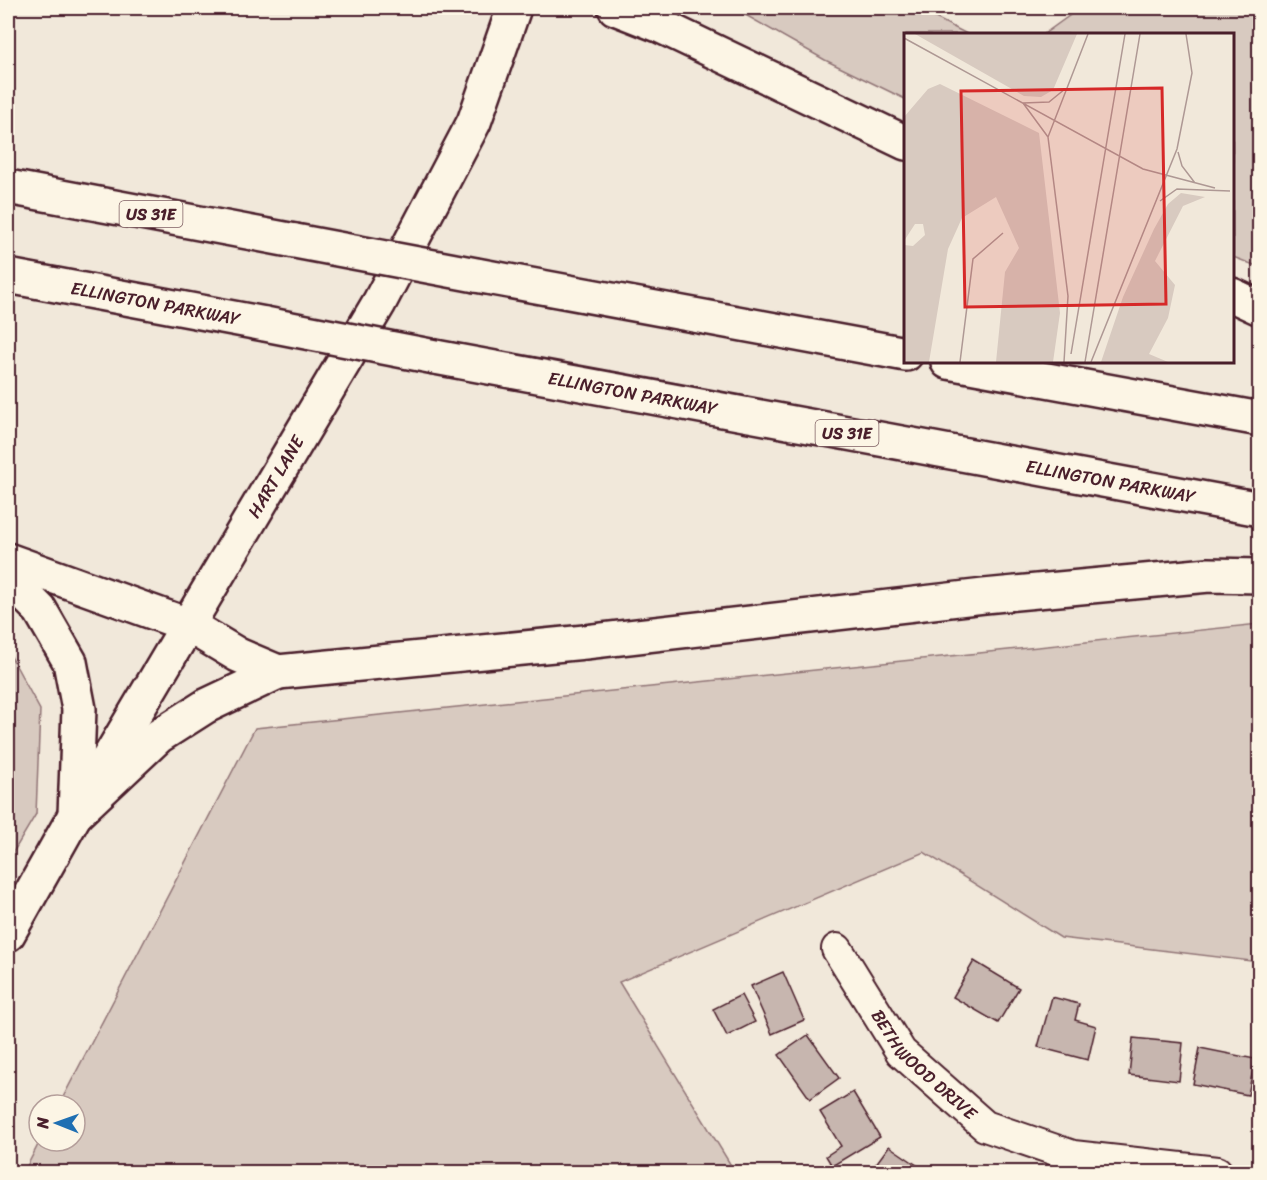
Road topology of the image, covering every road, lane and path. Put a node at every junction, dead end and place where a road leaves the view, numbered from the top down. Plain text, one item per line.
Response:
1 (514, 8) edge
2 (615, 8) edge
3 (654, 17) edge
4 (904, 142) edge
5 (8, 188) edge
6 (8, 276) edge
7 (1234, 296) edge
8 (1260, 308) edge
9 (904, 354) edge
10 (953, 363) edge
11 (1260, 419) edge
12 (1260, 509) edge
13 (8, 560) edge
14 (1260, 576) edge
15 (8, 578) edge
16 (188, 625) junction
17 (279, 672) junction
18 (75, 815) junction
19 (8, 934) edge
20 (837, 949) dead end
21 (1217, 1173) edge

1 - 16 main road, HART LANE
2 - 3 main road
3 - 4 main road
5 - 9 main road, US 31E, bridge
6 - 12 main road, ELLINGTON PARKWAY / US 31E, bridge
7 - 8 main road
10 - 11 main road
13 - 16 main road
14 - 17 main road
15 - 18 main road
16 - 17 main road
16 - 18 main road, HART LANE
17 - 18 main road
18 - 19 main road, HART LANE
20 - 21 street, BETHWOOD DRIVE

